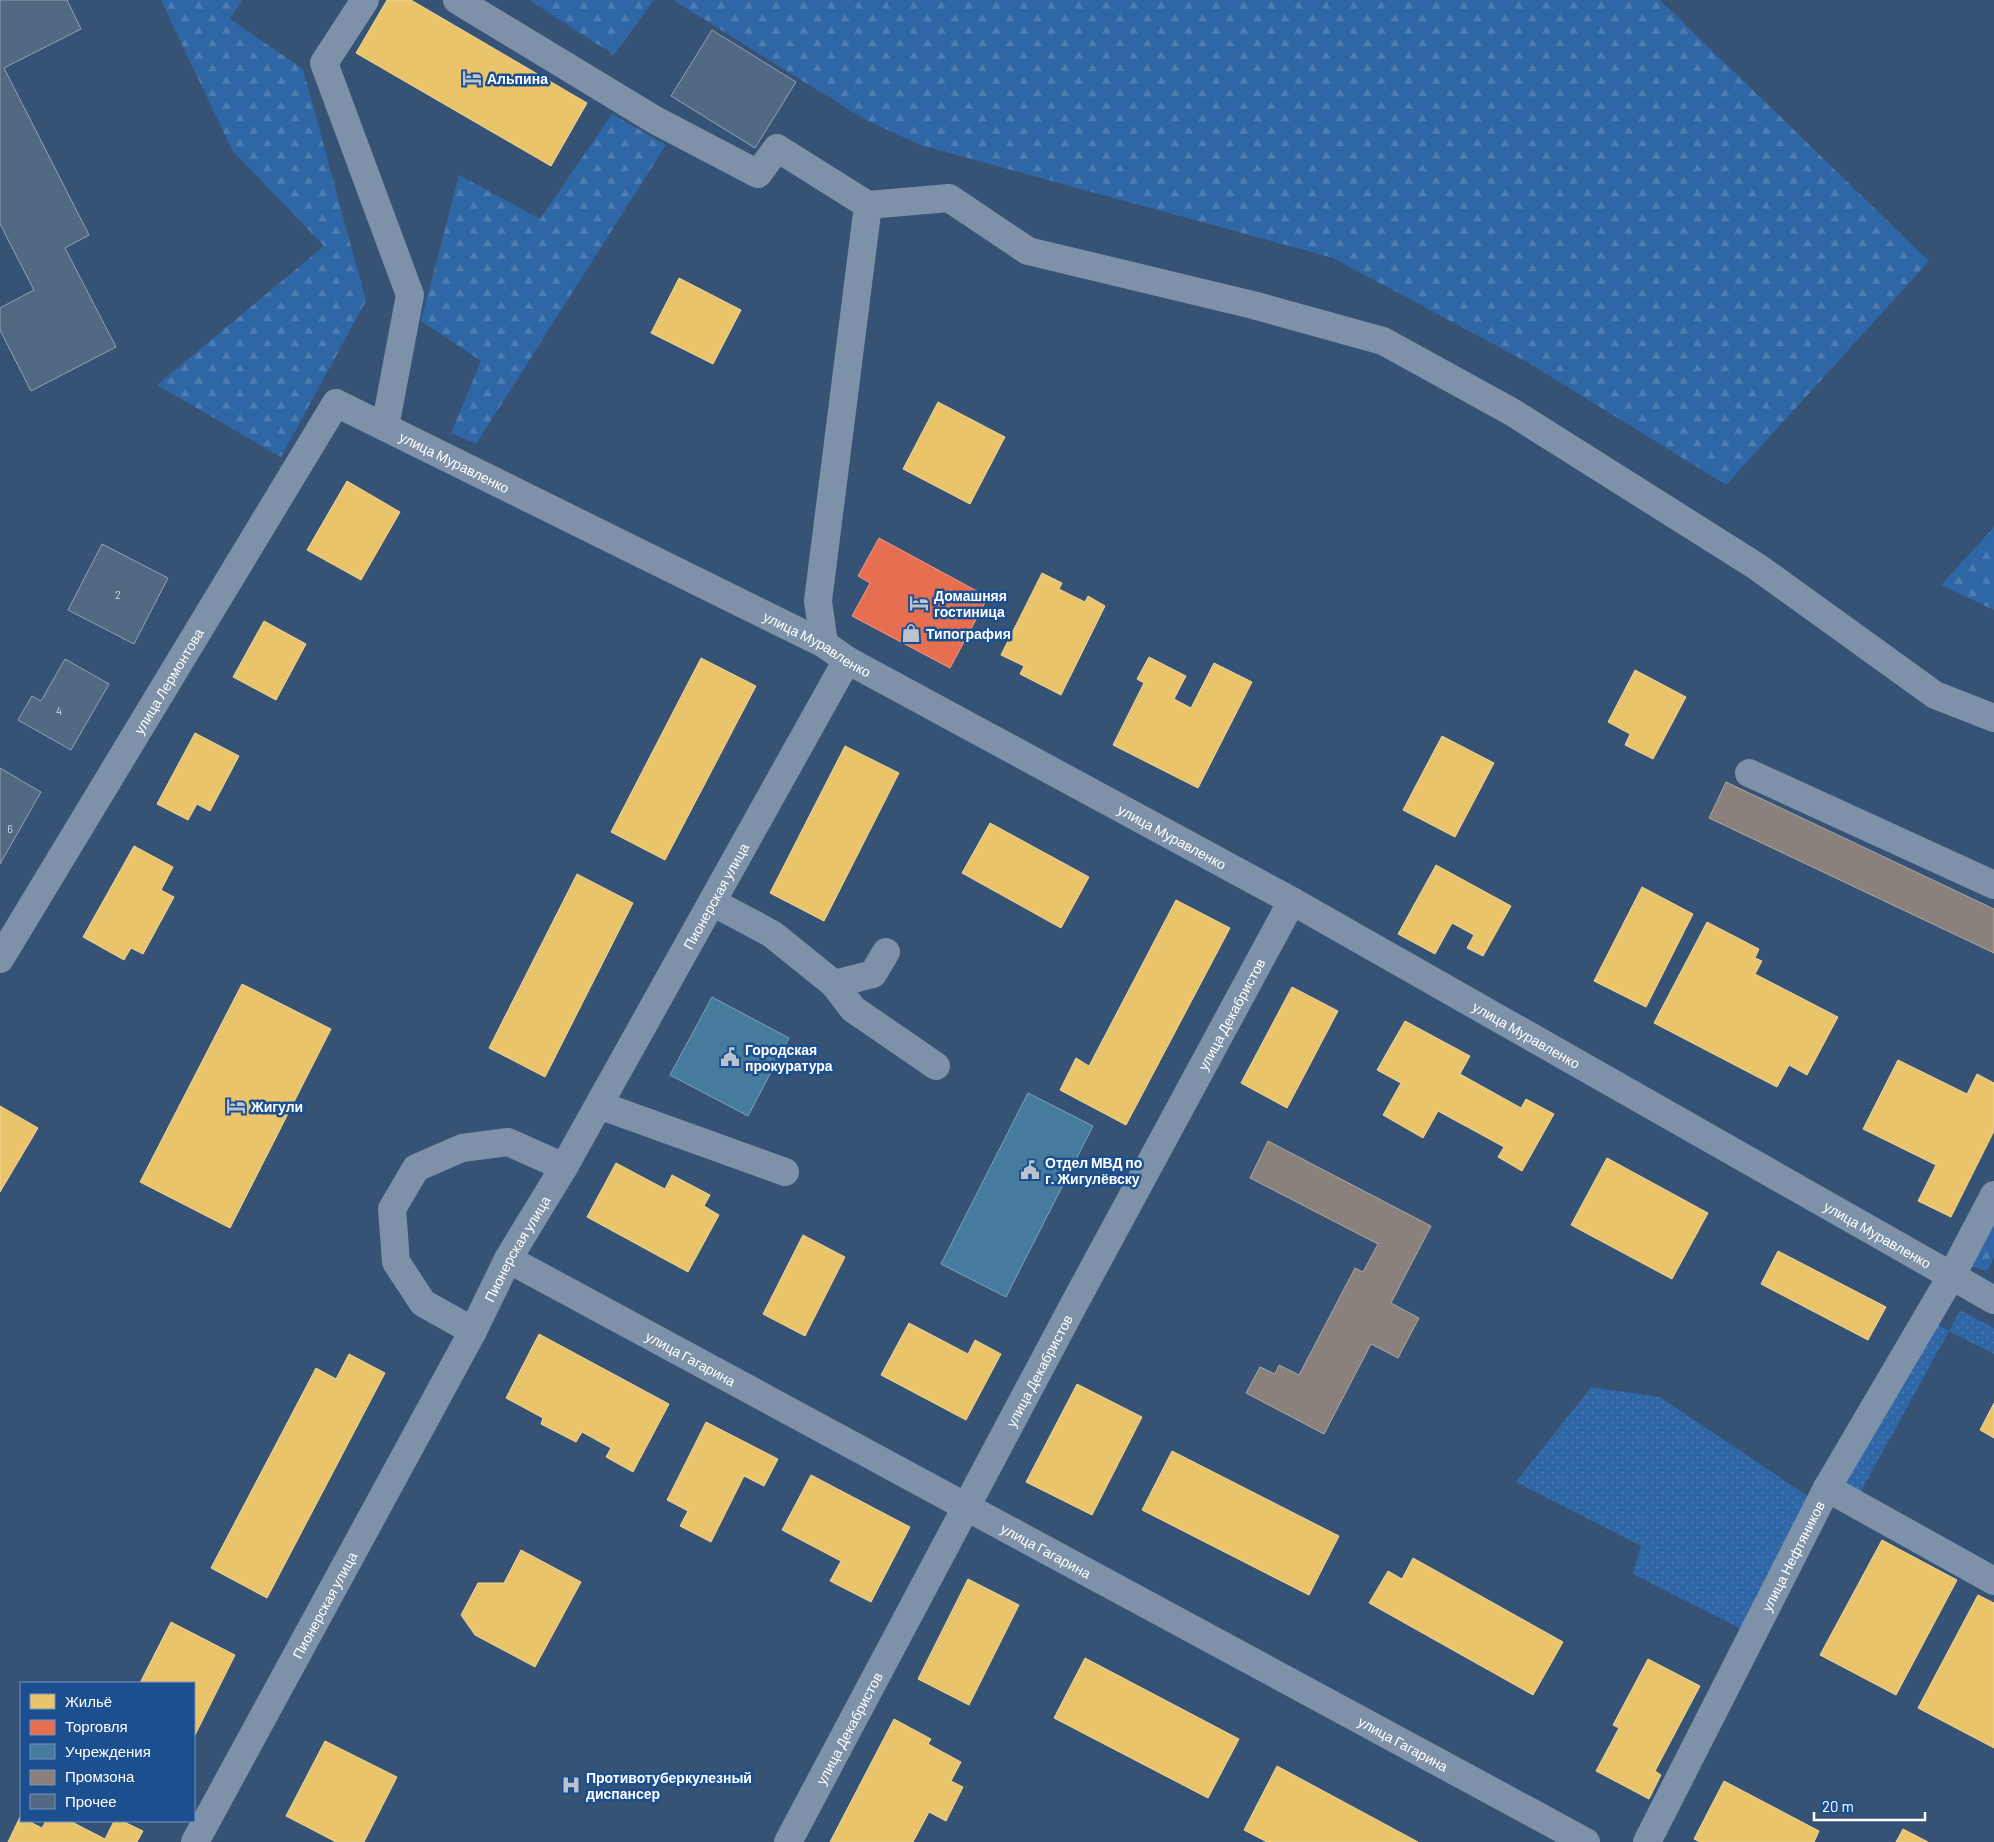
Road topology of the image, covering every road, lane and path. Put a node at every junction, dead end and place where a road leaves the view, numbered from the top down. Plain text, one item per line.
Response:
1 (365, 0) edge
2 (457, 0) edge
3 (868, 205) junction
4 (336, 403) joint
5 (385, 427) junction
6 (824, 644) junction
7 (847, 660) junction
8 (1994, 718) edge
9 (1749, 773) dead end
10 (1994, 885) edge
11 (1292, 901) junction
12 (712, 902) junction
13 (886, 952) dead end
14 (0, 959) edge
15 (834, 984) junction
16 (936, 1066) dead end
17 (599, 1105) junction
18 (564, 1167) junction
19 (785, 1172) dead end
20 (1994, 1195) edge
21 (508, 1259) junction
22 (1952, 1276) junction
23 (1994, 1300) edge
24 (473, 1332) junction
25 (1827, 1488) junction
26 (967, 1506) junction
27 (1994, 1581) edge
28 (195, 1842) edge
29 (788, 1842) edge
30 (1586, 1842) edge
31 (1647, 1842) edge

1 - 5 street
2 - 3 street
3 - 6 street
3 - 8 street
4 - 5 street, улица Муравленко
4 - 14 street, улица Лермонтова
5 - 6 street, улица Муравленко
6 - 7 street, улица Муравленко
7 - 11 street, улица Муравленко
7 - 12 street, Пионерская улица
9 - 10 street
11 - 22 street, улица Муравленко
11 - 26 street, улица Декабристов
12 - 15 street
12 - 17 street, Пионерская улица
13 - 15 street
15 - 16 street
17 - 18 street, Пионерская улица
17 - 19 street
18 - 21 street, Пионерская улица
18 - 24 street
20 - 22 street, улица Нефтяников
21 - 24 street, Пионерская улица
21 - 26 street, улица Гагарина
22 - 23 street, улица Муравленко
22 - 25 street, улица Нефтяников
24 - 28 street, Пионерская улица
25 - 27 street
25 - 31 street, улица Нефтяников
26 - 29 street, улица Декабристов
26 - 30 street, улица Гагарина

